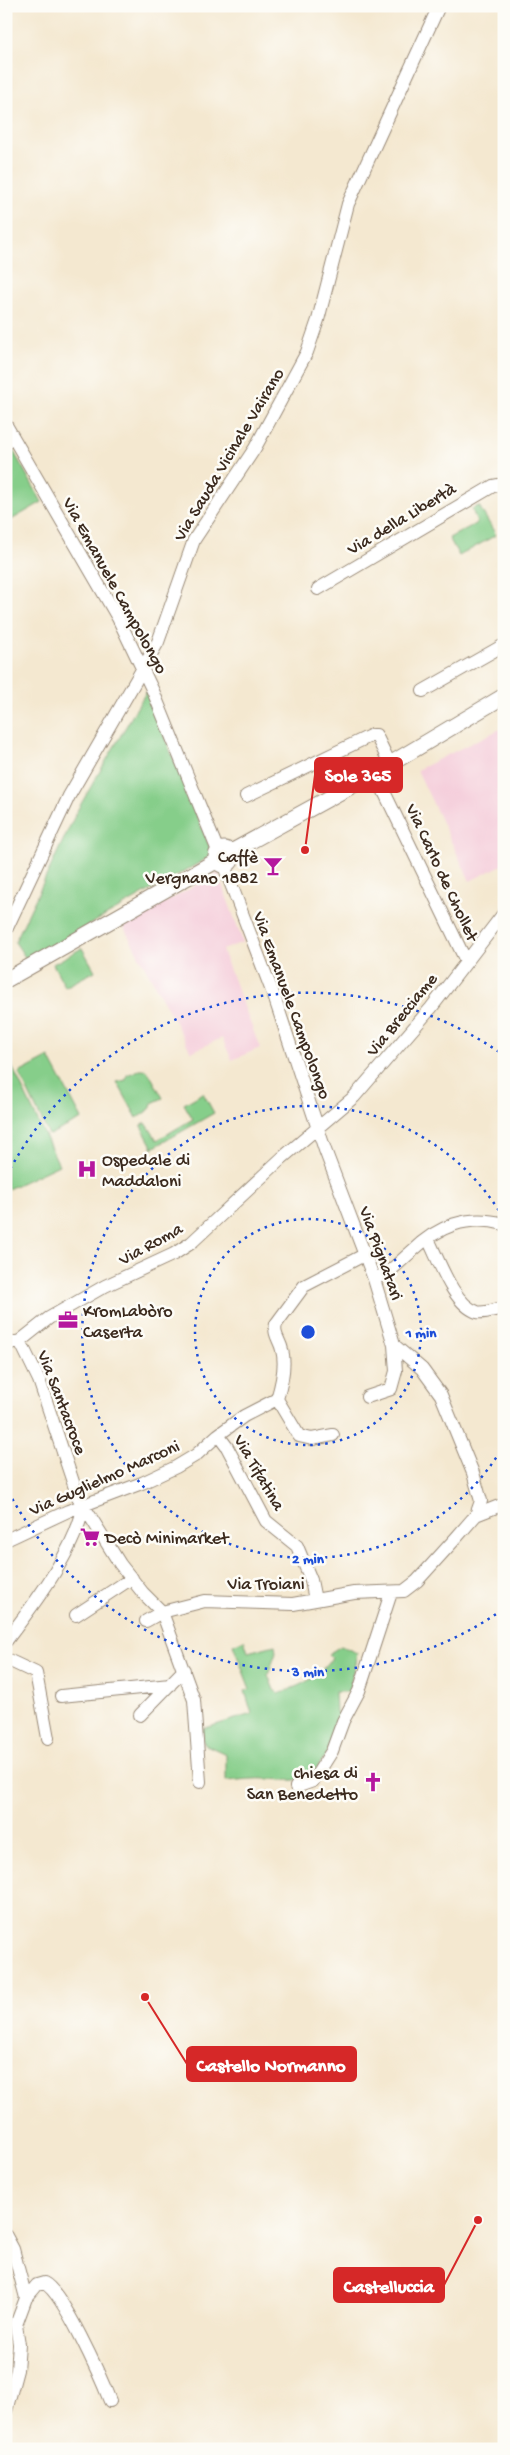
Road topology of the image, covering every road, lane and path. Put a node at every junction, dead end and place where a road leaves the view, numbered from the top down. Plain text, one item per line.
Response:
1 (439, 6) edge
2 (6, 425) edge
3 (504, 484) edge
4 (318, 589) dead end
5 (504, 645) edge
6 (143, 669) junction
7 (423, 692) dead end
8 (504, 696) edge
9 (390, 764) junction
10 (374, 773) junction
11 (246, 796) dead end
12 (222, 857) junction
13 (504, 914) edge
14 (6, 930) edge
15 (466, 960) junction
16 (6, 980) edge
17 (318, 1129) junction
18 (504, 1224) edge
19 (428, 1239) junction
20 (364, 1255) junction
21 (374, 1280) junction
22 (504, 1308) edge
23 (20, 1341) junction
24 (6, 1344) edge
25 (394, 1345) junction
26 (367, 1397) dead end
27 (277, 1399) junction
28 (218, 1435) junction
29 (333, 1435) dead end
30 (84, 1504) junction
31 (504, 1504) edge
32 (476, 1515) junction
33 (6, 1540) edge
34 (132, 1578) junction
35 (392, 1593) junction
36 (314, 1600) junction
37 (162, 1612) junction
38 (76, 1615) dead end
39 (146, 1621) dead end
40 (6, 1640) edge
41 (6, 1659) edge
42 (184, 1670) junction
43 (170, 1685) junction
44 (61, 1696) dead end
45 (140, 1715) dead end
46 (48, 1738) dead end
47 (200, 1782) dead end
48 (296, 1787) dead end
49 (6, 2236) edge
50 (26, 2298) junction
51 (110, 2400) dead end
52 (7, 2407) edge

1 - 6 street, Via Sauda Vicinale Vairano
2 - 6 street, Via Emanuele Campolongo
3 - 4 street, Via della Libertà
5 - 7 street
6 - 12 street, Via Emanuele Campolongo
6 - 14 street, Via Sauda Vicinale Vairano
8 - 9 main road
9 - 10 main road
9 - 11 street
10 - 12 main road
10 - 15 street, Via Carlo de Chollet
12 - 16 main road
12 - 17 street, Via Emanuele Campolongo
13 - 15 street, Via Brecciame
15 - 17 street, Via Brecciame
17 - 20 street, Via Pignatari
17 - 23 street, Via Roma
18 - 19 street
19 - 21 street
19 - 22 street
20 - 21 street, Via Pignatari
20 - 27 street
21 - 25 street, Via Pignatari
23 - 24 street, Via Roma
23 - 30 street, Via Santacroce
25 - 26 street, Via Pignatari
25 - 32 street
27 - 28 street, Via Guglielmo Marconi
27 - 29 street
28 - 30 street, Via Guglielmo Marconi
28 - 36 street, Via Tifatina
30 - 33 street, Via Guglielmo Marconi
30 - 34 street, Via Santacroce
30 - 40 street
31 - 32 street
32 - 35 street, Via Troiani
34 - 37 street, Via Santacroce
34 - 38 street
35 - 36 street, Via Troiani
35 - 48 street
36 - 37 street, Via Troiani
37 - 39 street, Via Troiani
37 - 42 street, Via Santacroce
41 - 46 street
42 - 43 street
42 - 47 street, Via Santacroce
43 - 44 street
43 - 45 street
49 - 50 street
50 - 51 street
50 - 52 street

